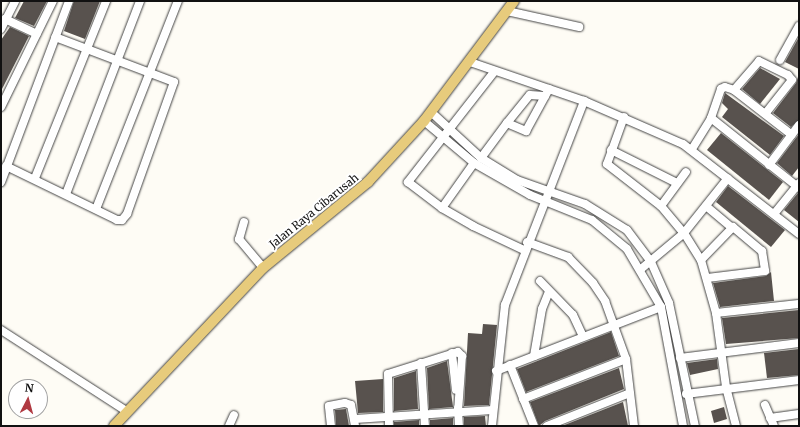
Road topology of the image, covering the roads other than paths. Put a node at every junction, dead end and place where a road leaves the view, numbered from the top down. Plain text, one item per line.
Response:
1 (15, 1) edge
2 (53, 1) edge
3 (69, 1) edge
4 (106, 1) edge
5 (140, 1) edge
6 (178, 1) edge
7 (514, 1) edge
8 (507, 11) junction
9 (6, 19) junction
10 (799, 26) edge
11 (579, 27) dead end
12 (1, 29) edge
13 (37, 34) junction
14 (55, 37) junction
15 (88, 48) junction
16 (118, 59) junction
17 (780, 60) dead end
18 (470, 62) junction
19 (149, 71) junction
20 (494, 72) junction
21 (734, 90) junction
22 (547, 92) junction
23 (584, 101) junction
24 (1, 107) edge
25 (432, 112) junction
26 (765, 114) junction
27 (624, 117) junction
28 (711, 118) junction
29 (424, 121) junction
30 (508, 123) junction
31 (799, 125) edge
32 (445, 133) junction
33 (792, 135) junction
34 (692, 149) junction
35 (611, 150) junction
36 (481, 158) junction
37 (474, 163) junction
38 (769, 165) junction
39 (6, 166) junction
40 (686, 172) dead end
41 (35, 178) junction
42 (728, 178) junction
43 (1, 182) edge
44 (677, 183) junction
45 (798, 186) edge
46 (550, 192) junction
47 (66, 194) junction
48 (546, 201) junction
49 (661, 206) junction
50 (706, 206) junction
51 (442, 208) junction
52 (96, 209) junction
53 (774, 214) junction
54 (244, 222) dead end
55 (730, 227) junction
56 (684, 233) junction
57 (799, 234) edge
58 (526, 246) junction
59 (701, 260) junction
60 (651, 262) junction
61 (263, 268) junction
62 (641, 269) junction
63 (707, 278) junction
64 (540, 281) dead end
65 (549, 292) junction
66 (799, 304) edge
67 (661, 307) junction
68 (716, 313) junction
69 (615, 324) junction
70 (1, 330) edge
71 (583, 336) junction
72 (799, 343) edge
73 (723, 353) junction
74 (534, 356) junction
75 (680, 358) junction
76 (626, 359) junction
77 (421, 363) junction
78 (510, 366) junction
79 (496, 371) junction
80 (799, 380) edge
81 (726, 387) junction
82 (630, 393) junction
83 (686, 394) junction
84 (524, 399) junction
85 (765, 405) dead end
86 (493, 410) junction
87 (126, 411) junction
88 (458, 412) junction
89 (799, 414) edge
90 (234, 415) dead end
91 (424, 415) junction
92 (389, 417) junction
93 (770, 418) junction
94 (355, 422) edge
95 (114, 426) edge
96 (229, 426) edge
97 (331, 426) edge
98 (389, 426) edge
99 (424, 426) edge
100 (459, 426) edge
101 (492, 426) edge
102 (534, 426) edge
103 (547, 426) edge
104 (634, 426) edge
105 (683, 426) edge
106 (695, 426) edge
107 (736, 426) edge
108 (774, 426) edge

1 - 9 street
2 - 13 street
3 - 14 street
4 - 15 street
5 - 16 street
6 - 19 street
7 - 8 main road, Jalan Raya Cibarusah
8 - 11 street
8 - 18 main road, Jalan Raya Cibarusah
9 - 12 street
9 - 13 street
10 - 17 street
13 - 24 street
14 - 15 street
14 - 39 street
15 - 16 street
15 - 41 street
16 - 19 street
16 - 47 street
18 - 20 street
18 - 25 main road, Jalan Raya Cibarusah
19 - 52 street
19 - 52 street
20 - 22 street
20 - 32 street
21 - 26 street
21 - 26 street
21 - 28 street
22 - 23 street
22 - 30 street
22 - 30 street
23 - 27 street
23 - 46 street
25 - 29 main road, Jalan Raya Cibarusah
25 - 32 street
26 - 33 street
27 - 34 street
27 - 35 street
28 - 34 street
28 - 38 street
29 - 32 street
29 - 61 main road, Jalan Raya Cibarusah
30 - 36 street
31 - 33 street
32 - 36 street
32 - 37 street
32 - 51 street
33 - 38 street
34 - 42 street
35 - 44 street
35 - 49 street
36 - 46 street
37 - 48 street
37 - 51 street
38 - 45 street
39 - 41 street
39 - 43 street
40 - 44 street
41 - 47 street
42 - 50 street
42 - 53 street
44 - 49 street
45 - 53 street
46 - 48 street
46 - 60 street
47 - 52 street
48 - 58 street
48 - 62 street
49 - 56 street
50 - 55 street
50 - 56 street
51 - 58 street
53 - 57 street
54 - 61 street
55 - 59 street
55 - 63 street
56 - 59 street
56 - 60 street
58 - 69 street
58 - 79 street
59 - 63 street
60 - 62 street
60 - 75 street
61 - 87 main road, Jalan Raya Cibarusah
62 - 67 street
63 - 68 street
64 - 65 street
65 - 71 street
65 - 74 street
66 - 68 street
67 - 69 street
67 - 105 street
68 - 73 street
69 - 71 street
69 - 76 street
70 - 87 street
71 - 74 street
72 - 73 street
73 - 75 street
73 - 81 street
74 - 78 street
75 - 83 street
76 - 82 street
76 - 84 street
77 - 88 street
77 - 91 street
77 - 92 street
78 - 79 street
78 - 84 street
79 - 86 street
80 - 81 street
81 - 83 street
81 - 107 street
82 - 103 street
82 - 104 street
83 - 106 street
84 - 102 street
85 - 93 street
86 - 88 street
86 - 101 street
87 - 95 main road, Jalan Raya Cibarusah
88 - 91 street
88 - 100 street
89 - 93 street
90 - 96 street
91 - 92 street
91 - 99 street
92 - 94 street
92 - 98 street
93 - 108 street
94 - 97 street

